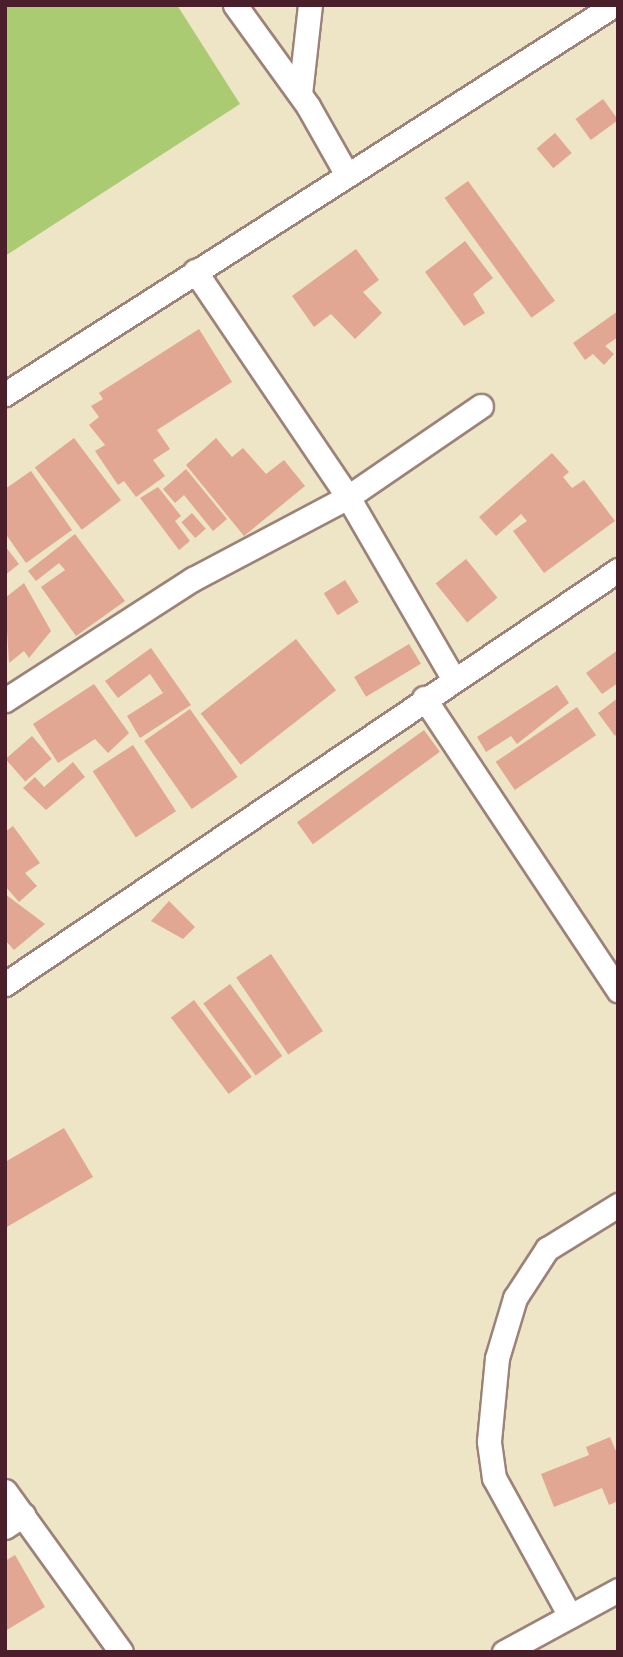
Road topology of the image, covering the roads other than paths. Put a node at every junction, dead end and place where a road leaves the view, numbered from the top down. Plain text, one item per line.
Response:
1 (235, 5) edge
2 (310, 5) edge
3 (614, 5) edge
4 (300, 94) junction
5 (347, 175) junction
6 (195, 271) junction
7 (5, 394) edge
8 (481, 407) dead end
9 (348, 497) junction
10 (618, 570) edge
11 (453, 678) junction
12 (424, 698) junction
13 (5, 700) edge
14 (5, 984) edge
15 (618, 990) edge
16 (618, 1205) edge
17 (5, 1491) edge
18 (14, 1521) edge
19 (618, 1590) edge
20 (570, 1615) junction
21 (121, 1652) edge
22 (504, 1652) edge

1 - 4 street
2 - 4 street
3 - 5 street
4 - 5 street
5 - 6 street
6 - 7 street
6 - 9 street
8 - 9 street
9 - 11 street
9 - 13 street
10 - 11 street
11 - 12 street
12 - 14 street
12 - 15 street
16 - 20 street
17 - 18 street
18 - 21 street
19 - 20 street
20 - 22 street

